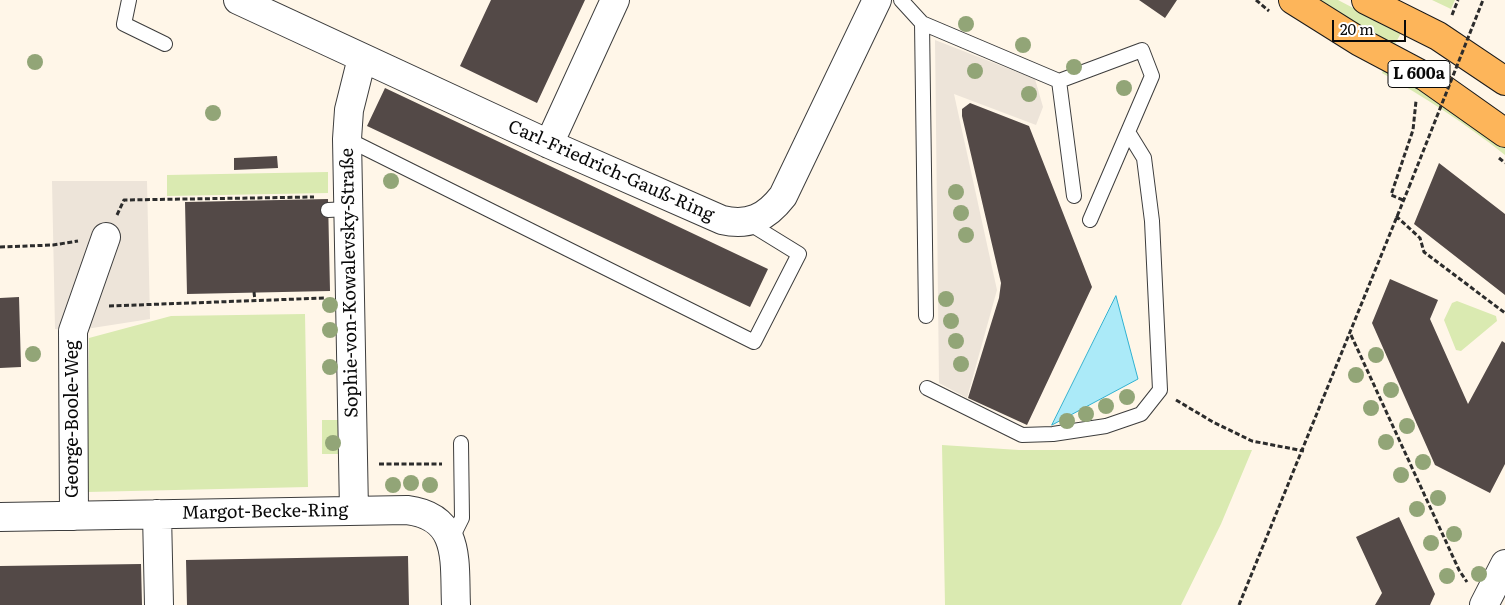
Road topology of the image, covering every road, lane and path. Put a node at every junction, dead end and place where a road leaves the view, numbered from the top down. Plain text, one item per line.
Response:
1 (129, 0) edge
2 (615, 0) edge
3 (877, 0) edge
4 (901, 0) edge
5 (1293, 0) edge
6 (1366, 0) edge
7 (1458, 0) edge
8 (1483, 0) edge
9 (251, 3) edge
10 (1454, 10) dead end
11 (922, 23) junction
12 (165, 44) dead end
13 (362, 58) junction
14 (1059, 81) junction
15 (1505, 81) edge
16 (1416, 101) dead end
17 (1128, 132) junction
18 (1505, 133) edge
19 (347, 139) junction
20 (549, 144) junction
21 (1074, 196) dead end
22 (124, 200) dead end
23 (1403, 200) junction
24 (341, 205) junction
25 (1396, 216) junction
26 (1090, 220) dead end
27 (747, 222) junction
28 (106, 237) dead end
29 (53, 245) dead end
30 (0, 247) edge
31 (254, 292) dead end
32 (351, 297) junction
33 (255, 301) junction
34 (81, 307) junction
35 (1505, 313) edge
36 (926, 316) dead end
37 (1350, 334) junction
38 (927, 388) dead end
39 (1160, 390) junction
40 (461, 443) dead end
41 (1304, 451) junction
42 (353, 464) junction
43 (461, 464) junction
44 (354, 511) junction
45 (157, 514) junction
46 (74, 516) junction
47 (0, 518) edge
48 (451, 540) junction
49 (1505, 564) edge
50 (1485, 604) edge
51 (159, 605) edge
52 (456, 605) edge
53 (1239, 605) edge

1 - 12 lane
2 - 20 street
3 - 27 street, Carl-Friedrich-Gauß-Ring
4 - 11 lane
5 - 18 main road, L 600a
6 - 15 main road, L 600a
7 - 10 path
8 - 23 path, bridge
9 - 13 street, Carl-Friedrich-Gauß-Ring
11 - 14 lane
11 - 36 lane
13 - 19 street, Sophie-von-Kowalevsky-Straße
13 - 20 street, Carl-Friedrich-Gauß-Ring
14 - 17 lane
14 - 21 lane
16 - 23 path
17 - 26 lane
17 - 39 lane
19 - 24 street, Sophie-von-Kowalevsky-Straße
19 - 27 lane
20 - 27 street, Carl-Friedrich-Gauß-Ring
22 - 24 path
23 - 25 path
24 - 32 street, Sophie-von-Kowalevsky-Straße
25 - 35 path
25 - 37 path
28 - 34 street, George-Boole-Weg
29 - 30 path
31 - 33 path
32 - 33 path
32 - 42 street, Sophie-von-Kowalevsky-Straße
33 - 34 path
34 - 46 street, George-Boole-Weg
37 - 41 path
37 - 50 path
38 - 39 lane
39 - 41 path
40 - 43 lane
41 - 53 path
42 - 43 path
42 - 44 street, Sophie-von-Kowalevsky-Straße
43 - 48 lane
44 - 45 street, Margot-Becke-Ring
44 - 48 street, Margot-Becke-Ring
45 - 46 street, Margot-Becke-Ring
45 - 51 street
46 - 47 street, Margot-Becke-Ring
48 - 52 street, Margot-Becke-Ring
49 - 50 street

